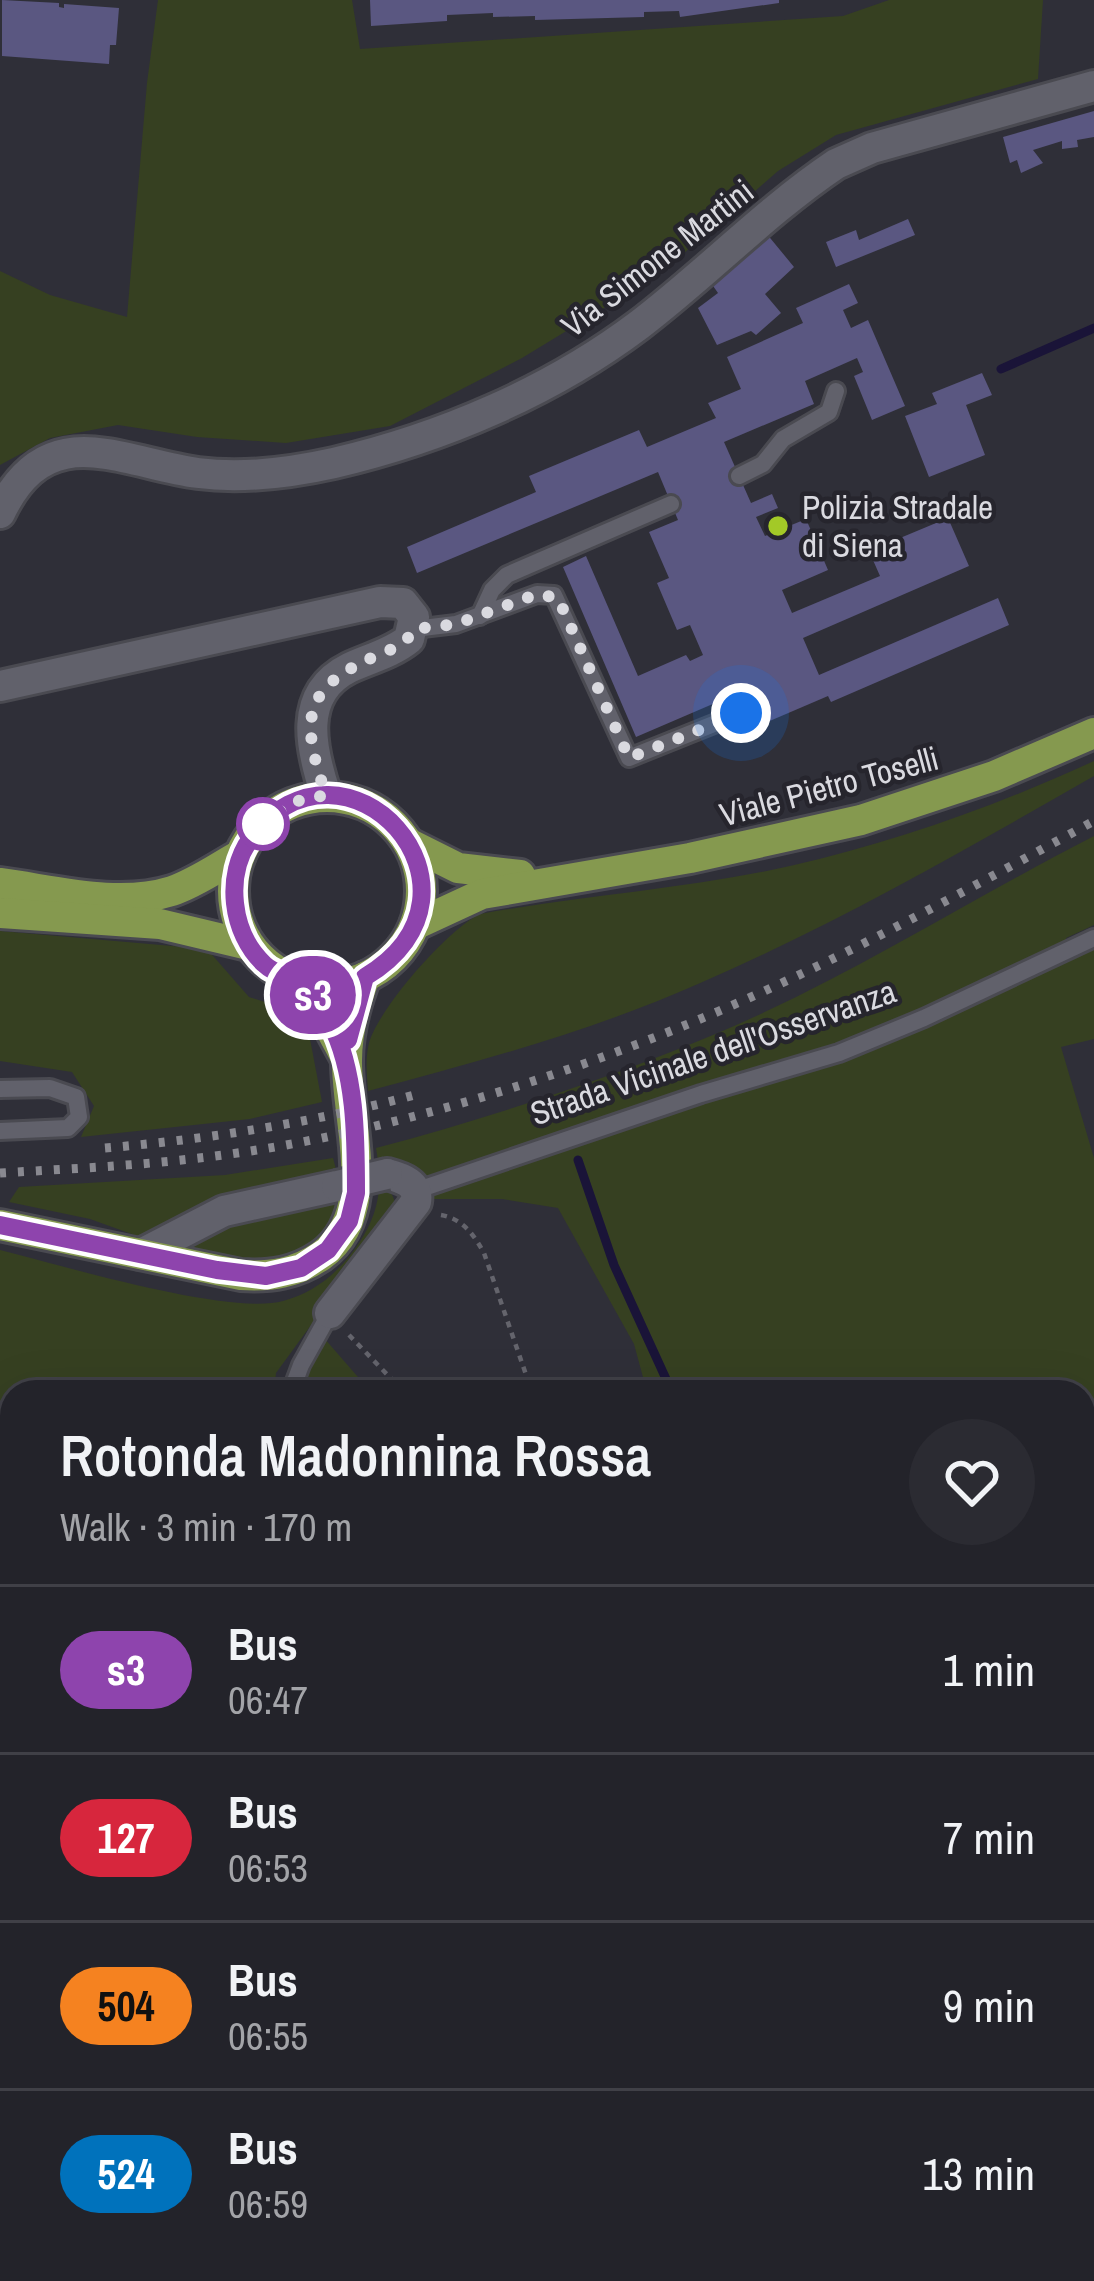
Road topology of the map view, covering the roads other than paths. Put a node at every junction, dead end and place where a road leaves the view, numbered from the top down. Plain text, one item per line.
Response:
1 (1094, 86) edge
2 (836, 391) dead end
3 (739, 476) dead end
4 (671, 504) dead end
5 (0, 512) edge
6 (480, 616) junction
7 (414, 629) junction
8 (0, 686) edge
9 (741, 713) dead end
10 (1094, 733) edge
11 (326, 795) junction
12 (410, 844) junction
13 (240, 855) junction
14 (574, 878) junction
15 (0, 884) edge
16 (0, 913) edge
17 (415, 925) junction
18 (1094, 938) edge
19 (248, 945) junction
20 (365, 977) junction
21 (306, 984) junction
22 (347, 1062) junction
23 (0, 1089) edge
24 (0, 1131) edge
25 (414, 1200) junction
26 (0, 1226) edge
27 (141, 1254) junction
28 (330, 1313) joint
29 (295, 1380) edge

1 - 5 street, Via Simone Martini
2 - 3 lane
4 - 6 lane
6 - 7 lane
6 - 9 lane
7 - 8 street
7 - 11 street
10 - 14 main road, Viale Pietro Toselli
11 - 12 main road, Viale Pietro Toselli
11 - 13 main road
12 - 14 main road, Viale Pietro Toselli
12 - 17 main road
13 - 15 main road
13 - 19 main road
14 - 17 main road, Viale Pietro Toselli
16 - 19 main road
17 - 20 main road, Viale Pietro Toselli
18 - 25 lane, Strada Vicinale dell'Osservanza
19 - 21 main road
20 - 21 main road
20 - 22 main road
21 - 22 main road
22 - 27 main road
23 - 24 lane
25 - 27 street, bridge
25 - 28 street
26 - 27 main road
28 - 29 lane

